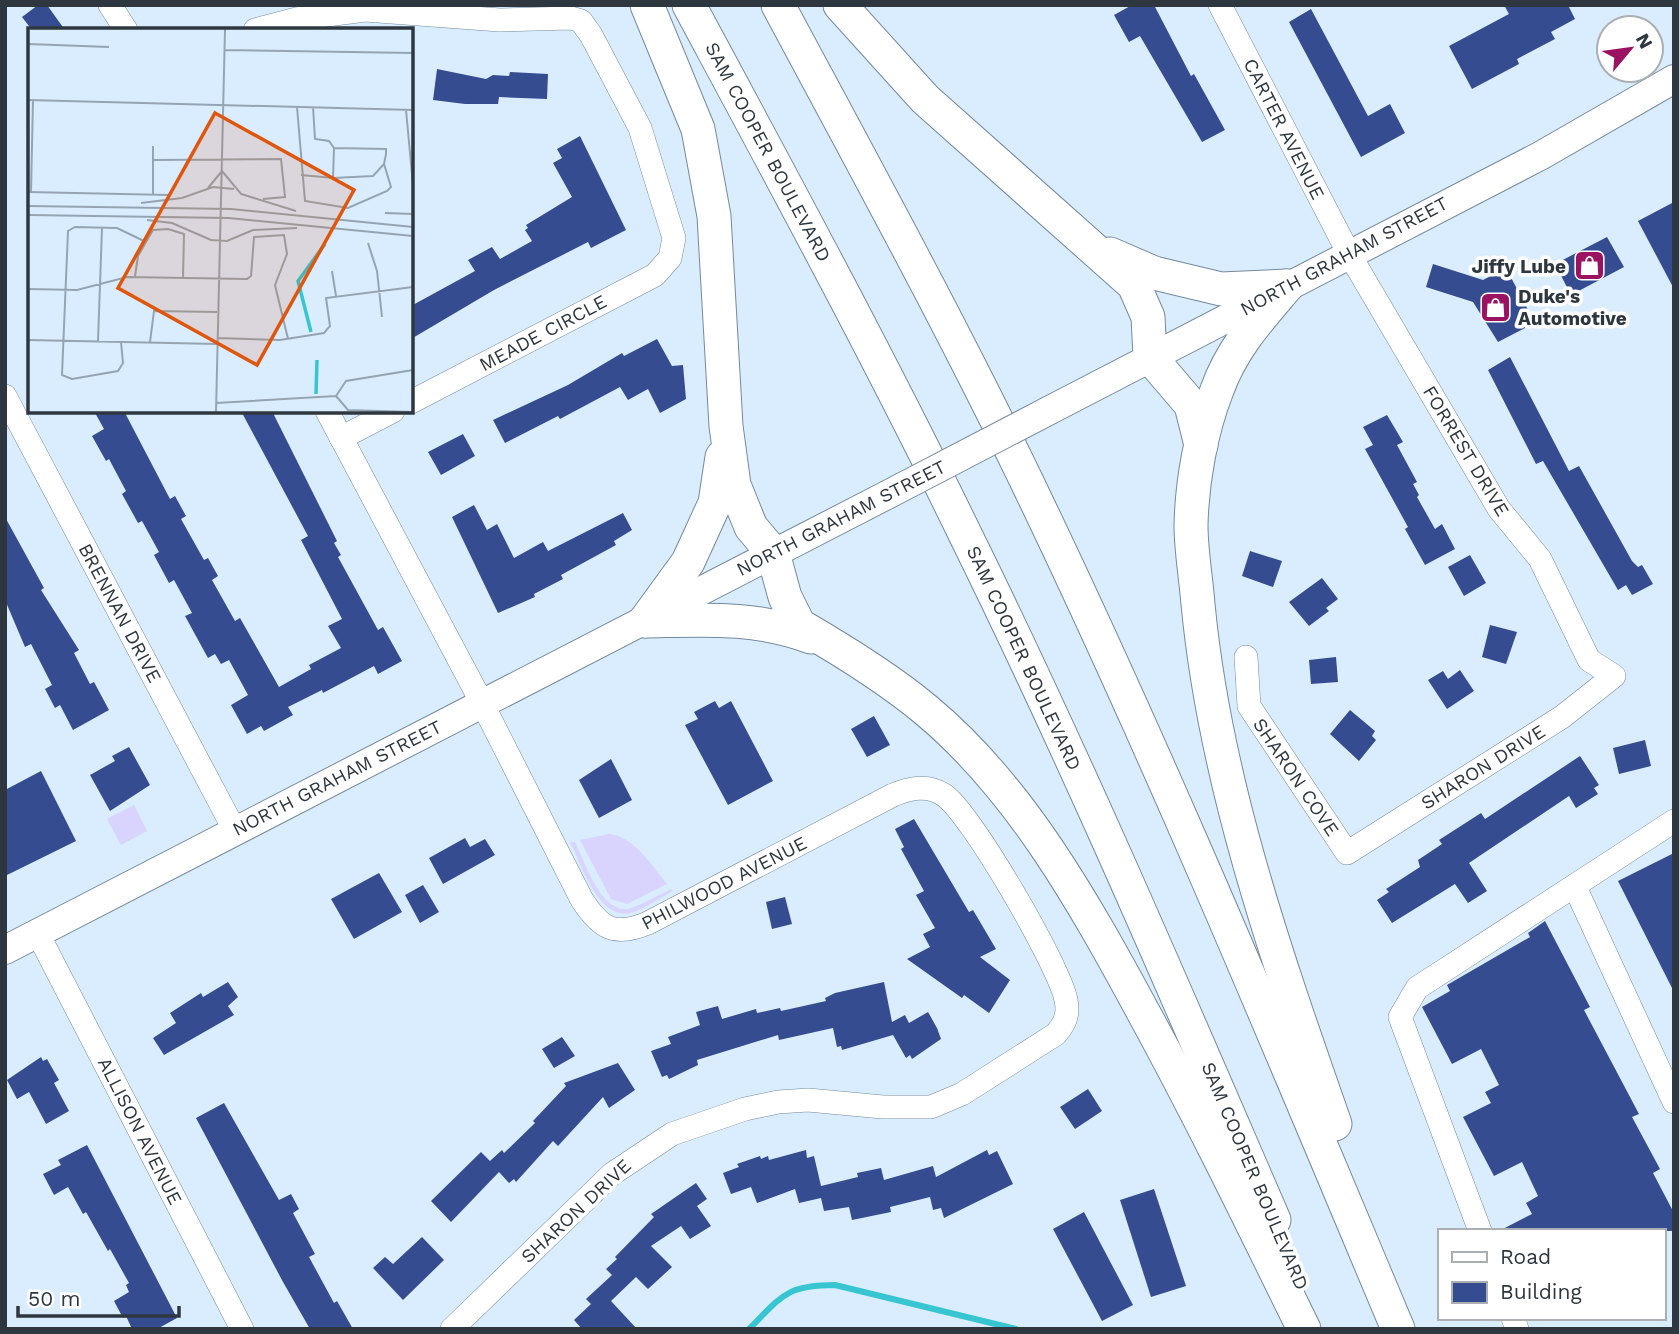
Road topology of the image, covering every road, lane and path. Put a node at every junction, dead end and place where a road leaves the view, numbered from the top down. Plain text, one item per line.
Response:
1 (110, 5) edge
2 (647, 5) edge
3 (690, 5) edge
4 (778, 5) edge
5 (840, 5) edge
6 (1220, 5) edge
7 (453, 10) edge
8 (125, 28) edge
9 (262, 28) edge
10 (1674, 79) edge
11 (1090, 245) junction
12 (1348, 253) junction
13 (1287, 286) junction
14 (1150, 357) junction
15 (5, 396) edge
16 (413, 401) edge
17 (328, 413) edge
18 (389, 413) edge
19 (726, 426) junction
20 (341, 438) junction
21 (1201, 445) junction
22 (773, 553) junction
23 (645, 621) junction
24 (833, 645) junction
25 (1246, 657) dead end
26 (1614, 676) joint
27 (482, 703) junction
28 (1674, 821) edge
29 (235, 831) junction
30 (1347, 853) joint
31 (1575, 887) junction
32 (38, 934) junction
33 (5, 950) edge
34 (1066, 1022) joint
35 (1674, 1102) edge
36 (1479, 1229) edge
37 (242, 1329) edge
38 (452, 1329) edge
39 (1304, 1329) edge
40 (1320, 1329) edge
41 (1398, 1329) edge
42 (1406, 1329) edge

1 - 8 street
2 - 19 highway
3 - 40 highway, SAM COOPER BOULEVARD
4 - 41 highway
5 - 11 highway
6 - 12 street, CARTER AVENUE
7 - 9 street
7 - 16 street, MEADE CIRCLE
10 - 12 main road, NORTH GRAHAM STREET
11 - 13 highway
11 - 14 highway
12 - 13 main road, NORTH GRAHAM STREET
12 - 26 street, FORREST DRIVE
13 - 14 main road, NORTH GRAHAM STREET
13 - 21 highway
14 - 21 highway
14 - 22 main road, NORTH GRAHAM STREET, bridge
15 - 29 street, BRENNAN DRIVE
17 - 20 street, PHILWOOD AVENUE
18 - 20 street
19 - 22 highway
19 - 23 highway
20 - 27 street, PHILWOOD AVENUE
21 - 42 highway
22 - 23 main road, NORTH GRAHAM STREET
22 - 24 highway
23 - 24 highway
23 - 27 main road, NORTH GRAHAM STREET
24 - 39 highway
25 - 30 street, SHARON COVE
26 - 30 street, SHARON DRIVE
27 - 29 main road, NORTH GRAHAM STREET
27 - 34 street, PHILWOOD AVENUE
28 - 31 street
29 - 32 main road, NORTH GRAHAM STREET
31 - 35 street
31 - 36 street
32 - 33 main road, NORTH GRAHAM STREET
32 - 37 street, ALLISON AVENUE
34 - 38 street, SHARON DRIVE

